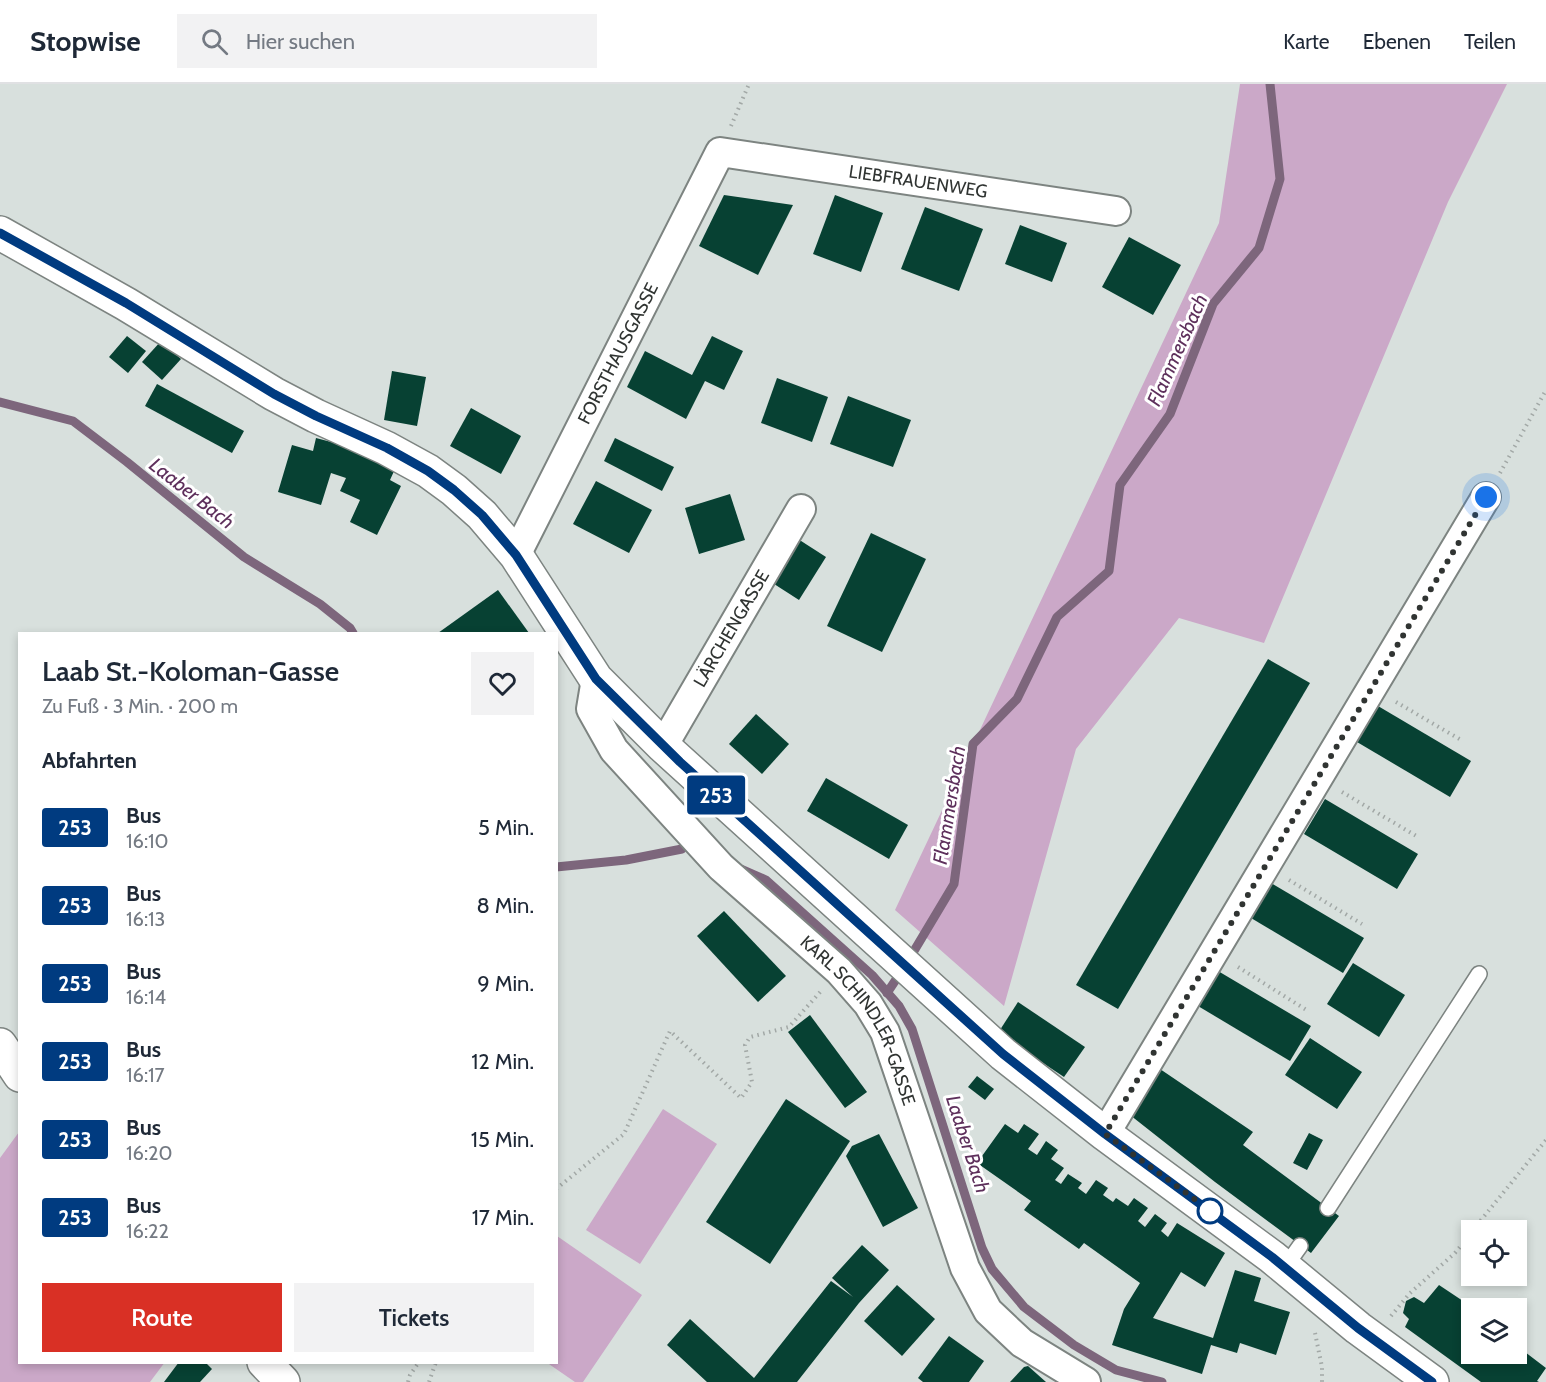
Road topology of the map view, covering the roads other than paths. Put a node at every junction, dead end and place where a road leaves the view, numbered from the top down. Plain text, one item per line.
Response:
1 (720, 152) joint
2 (1116, 211) dead end
3 (0, 233) edge
4 (1486, 497) road end
5 (801, 509) dead end
6 (516, 555) junction
7 (596, 679) junction
8 (663, 746) junction
9 (1479, 974) dead end
10 (0, 1045) edge
11 (18, 1072) edge
12 (1105, 1134) junction
13 (1328, 1208) dead end
14 (266, 1364) edge
15 (283, 1382) edge
16 (1086, 1382) edge
17 (1432, 1382) edge

1 - 2 street, LIEBFRAUENWEG
1 - 6 street, FORSTHAUSGASSE
3 - 6 street
4 - 12 street
5 - 8 street, LÄRCHENGASSE
6 - 7 street
7 - 8 street
7 - 16 street, KARL SCHINDLER-GASSE
8 - 12 street
9 - 13 lane
10 - 11 street
12 - 17 street
14 - 15 street

